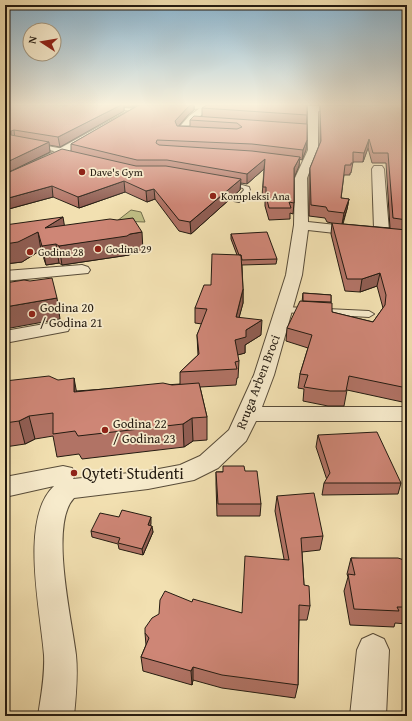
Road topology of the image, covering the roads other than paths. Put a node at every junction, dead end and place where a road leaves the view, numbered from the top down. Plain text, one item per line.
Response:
1 (89, 139) edge
2 (310, 139) edge
3 (30, 145) edge
4 (64, 154) junction
5 (378, 170) dead end
6 (5, 181) edge
7 (218, 181) edge
8 (237, 201) dead end
9 (300, 225) junction
10 (382, 235) junction
11 (407, 237) edge
12 (82, 270) dead end
13 (5, 276) edge
14 (284, 310) junction
15 (369, 314) dead end
16 (61, 327) dead end
17 (5, 337) edge
18 (248, 414) junction
19 (407, 414) edge
20 (63, 475) dead end
21 (5, 487) edge
22 (373, 650) dead end
23 (56, 716) edge
24 (368, 716) edge

1 - 4 street
2 - 9 street, Rruga Arben Broci
3 - 4 lane
4 - 6 street
5 - 10 street
7 - 8 lane
9 - 10 street
9 - 14 street, Rruga Arben Broci
10 - 11 street
12 - 13 street
14 - 15 lane
14 - 18 street, Rruga Arben Broci
16 - 17 street
18 - 19 street
18 - 23 street, Rruga Arben Broci
20 - 21 street
22 - 24 street

